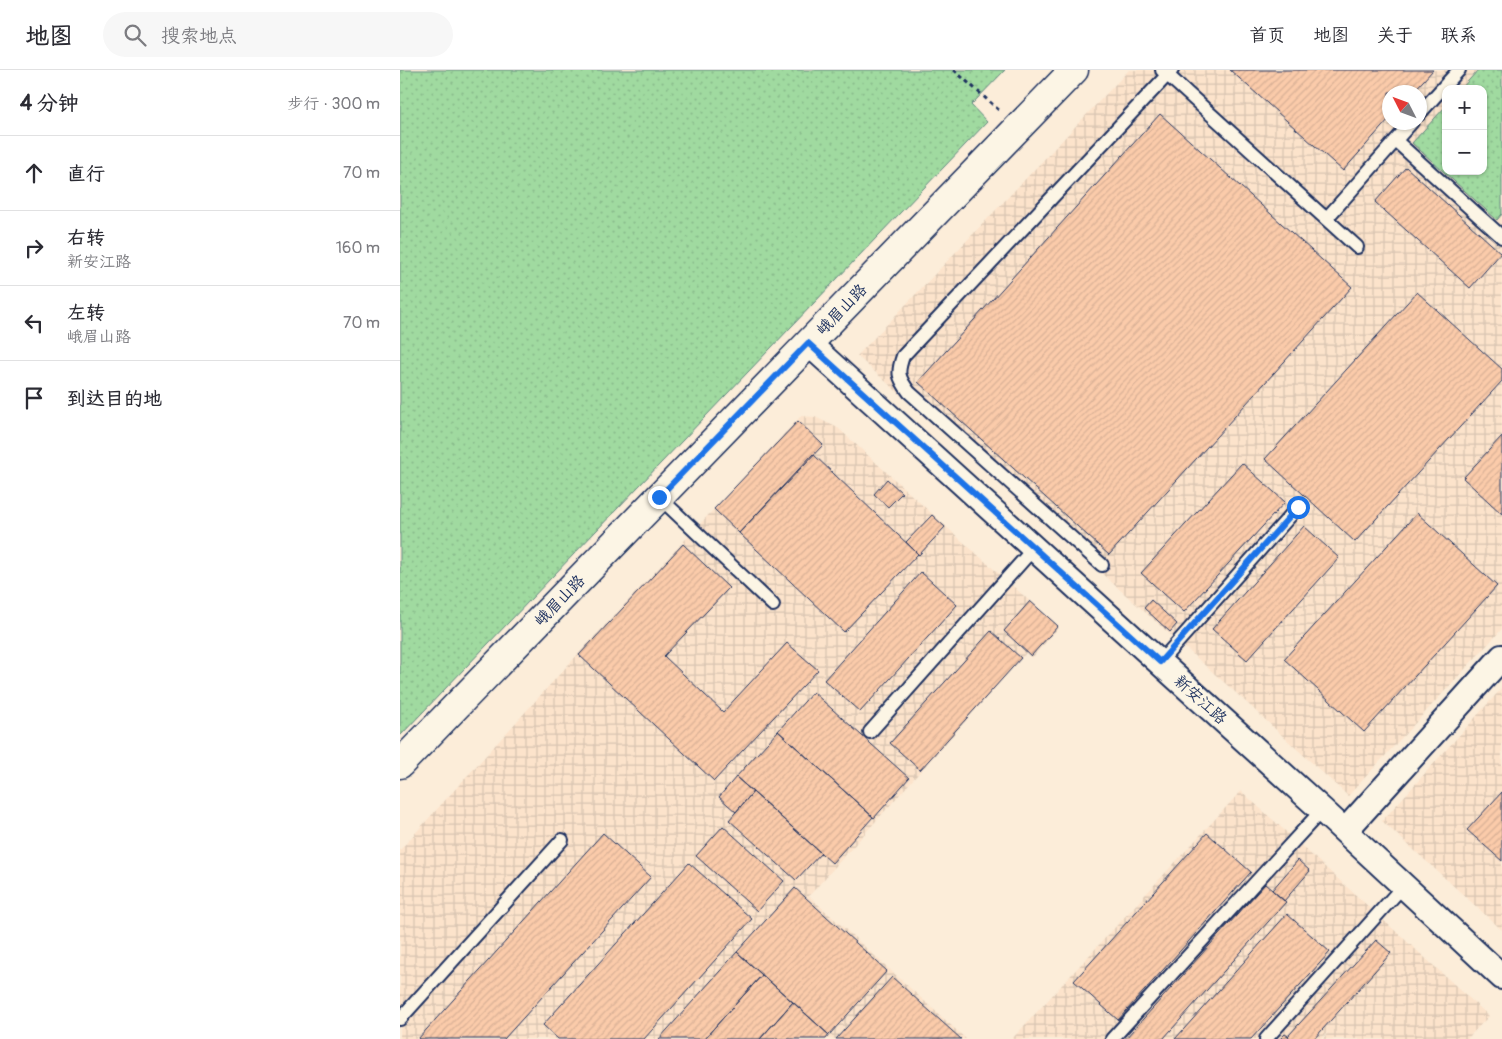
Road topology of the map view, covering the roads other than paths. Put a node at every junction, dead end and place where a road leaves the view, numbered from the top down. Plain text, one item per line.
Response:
1 (1074, 70) edge
2 (1459, 70) edge
3 (1167, 72) edge
4 (1427, 106) edge
5 (1405, 130) edge
6 (1396, 141) junction
7 (1326, 219) junction
8 (1500, 230) edge
9 (1357, 248) dead end
10 (808, 343) junction
11 (659, 497) junction
12 (1298, 507) dead end
13 (1034, 548) junction
14 (1102, 565) dead end
15 (773, 605) dead end
16 (1502, 657) edge
17 (1160, 662) junction
18 (870, 732) dead end
19 (400, 764) edge
20 (1322, 810) junction
21 (1346, 831) junction
22 (562, 840) dead end
23 (1404, 885) junction
24 (1502, 977) edge
25 (400, 1019) edge
26 (1112, 1039) edge
27 (1266, 1039) edge

1 - 10 street, 峨眉山路
2 - 4 lane
3 - 7 lane
3 - 14 lane
5 - 6 lane
6 - 7 lane
6 - 8 lane
7 - 9 lane
10 - 11 street, 峨眉山路
10 - 13 street, 新安江路
11 - 15 lane
11 - 19 street, 峨眉山路
12 - 17 lane
13 - 17 street, 新安江路
13 - 18 lane
16 - 21 street
17 - 20 street, 新安江路
20 - 21 street, 新安江路
20 - 26 lane
21 - 23 street, 新安江路
22 - 25 lane
23 - 24 street, 新安江路
23 - 27 lane

